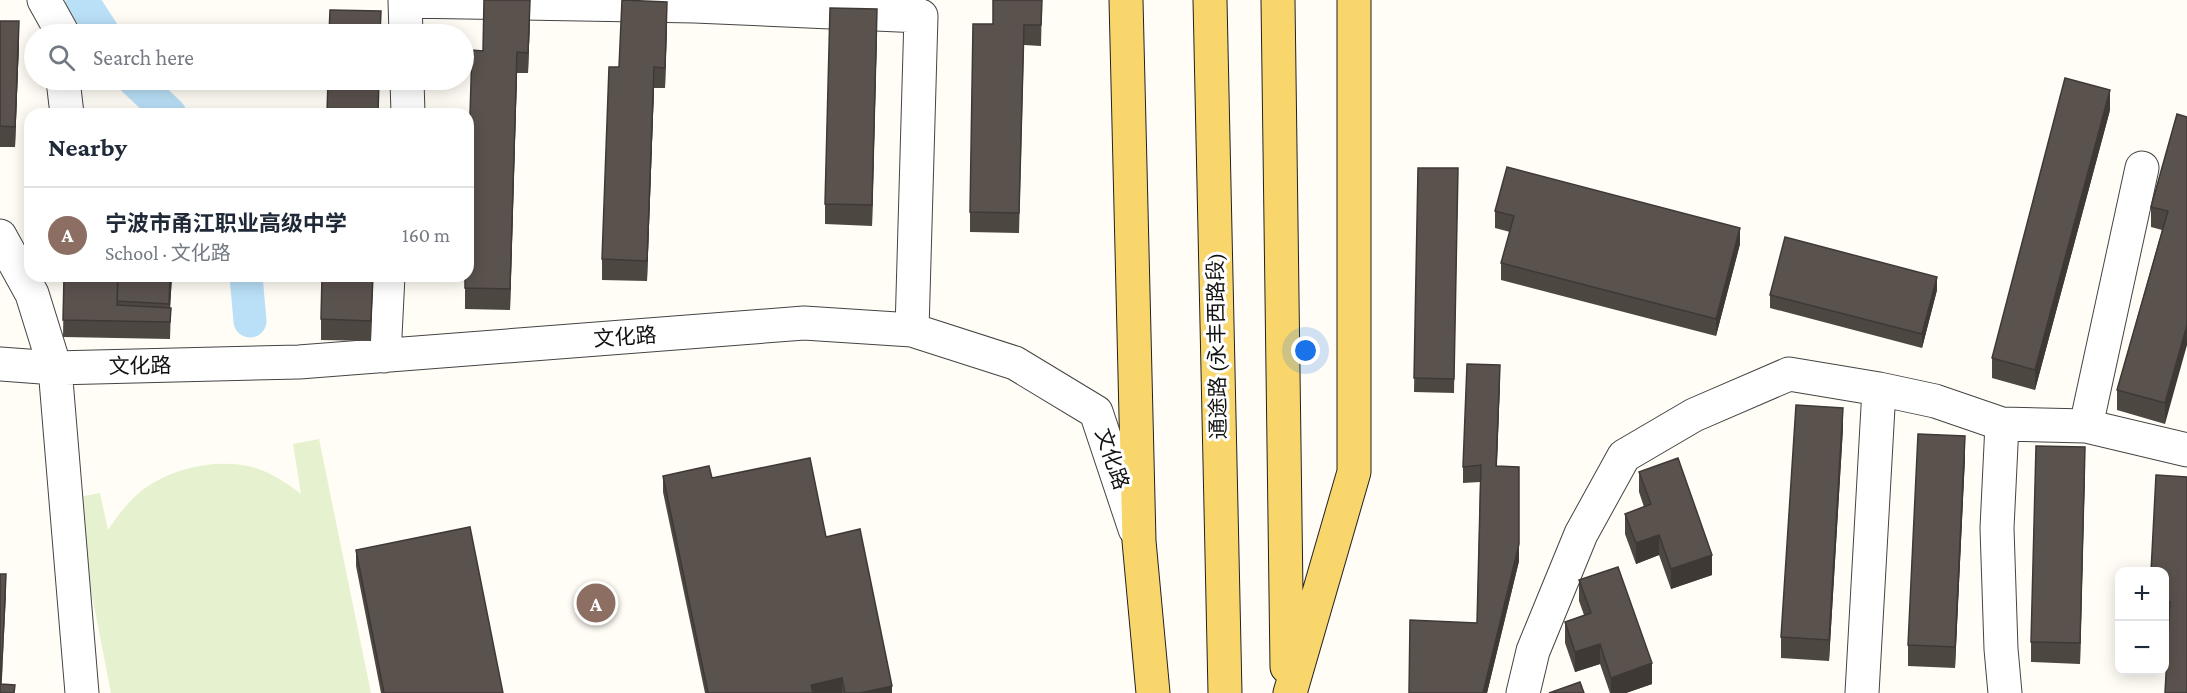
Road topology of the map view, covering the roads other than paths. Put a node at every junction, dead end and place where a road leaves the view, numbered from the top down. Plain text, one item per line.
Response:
1 (44, 0) edge
2 (1126, 0) edge
3 (1210, 0) edge
4 (1278, 0) edge
5 (1354, 0) edge
6 (57, 24) edge
7 (406, 24) edge
8 (64, 90) edge
9 (407, 90) edge
10 (66, 108) edge
11 (408, 108) edge
12 (2142, 168) dead end
13 (0, 236) edge
14 (24, 273) edge
15 (28, 282) edge
16 (388, 282) edge
17 (912, 330) junction
18 (384, 356) junction
19 (0, 364) edge
20 (55, 368) junction
21 (1879, 389) junction
22 (2002, 424) junction
23 (2086, 426) junction
24 (2187, 450) edge
25 (1139, 541) junction
26 (82, 693) edge
27 (1153, 693) edge
28 (1225, 693) edge
29 (1288, 693) edge
30 (1523, 693) edge
31 (1862, 693) edge
32 (2006, 693) edge

1 - 6 street
2 - 25 main road
3 - 28 main road, 通途路 (永丰西路段)
4 - 29 main road
5 - 29 main road
7 - 17 street
8 - 10 street
9 - 11 street
12 - 23 street
13 - 14 street
15 - 20 street
16 - 18 street
17 - 18 street, 文化路
17 - 25 street, 文化路
18 - 20 street, 文化路
19 - 20 street, 文化路
20 - 26 street
21 - 22 street
21 - 30 street
21 - 31 street
22 - 23 street
22 - 32 street
23 - 24 street
25 - 27 main road

